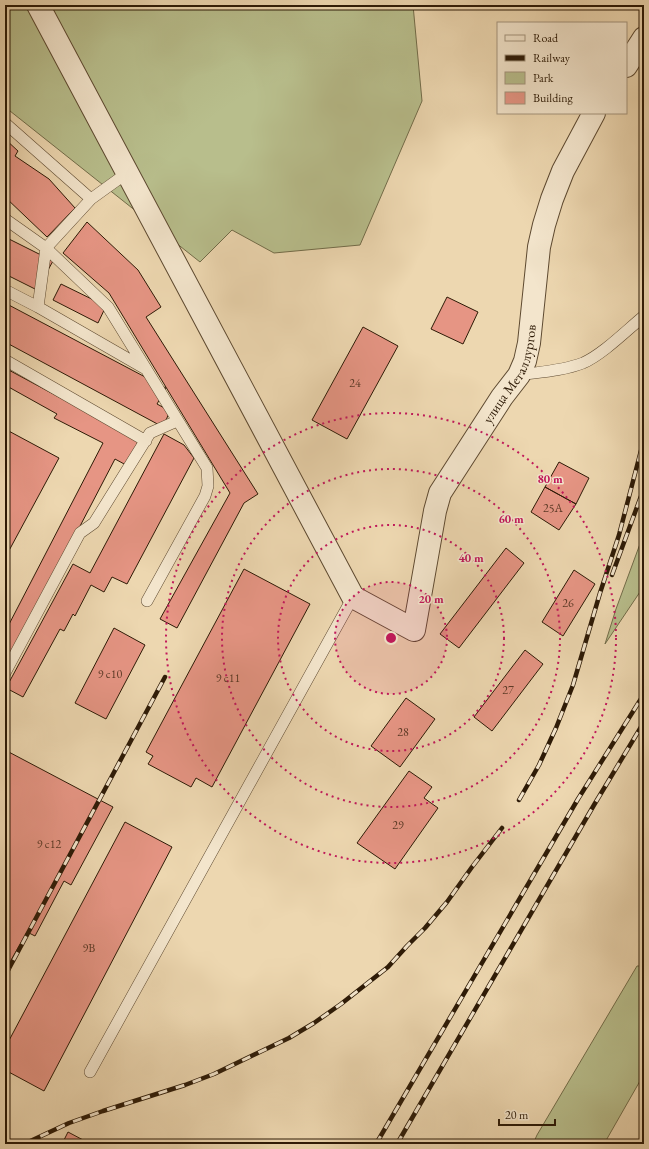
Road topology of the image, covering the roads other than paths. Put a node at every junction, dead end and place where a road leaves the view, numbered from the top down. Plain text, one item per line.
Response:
1 (38, 5) edge
2 (644, 38) edge
3 (627, 64) edge
4 (593, 114) edge
5 (5, 123) edge
6 (127, 173) junction
7 (91, 199) junction
8 (5, 219) edge
9 (46, 248) junction
10 (5, 290) edge
11 (38, 307) junction
12 (644, 316) edge
13 (5, 360) edge
14 (146, 369) junction
15 (519, 375) junction
16 (177, 421) junction
17 (146, 441) junction
18 (353, 597) junction
19 (147, 601) dead end
20 (5, 673) edge
21 (90, 1072) dead end

1 - 6 street
2 - 3 street
4 - 15 street, улица Металлургов
5 - 7 lane
6 - 7 lane
6 - 18 street
7 - 9 lane
8 - 9 lane
9 - 11 lane
9 - 14 lane
10 - 11 lane
11 - 14 lane
12 - 15 lane
13 - 17 lane
14 - 16 lane
15 - 18 street, улица Металлургов
16 - 17 lane
16 - 19 lane
17 - 20 lane
18 - 21 lane

